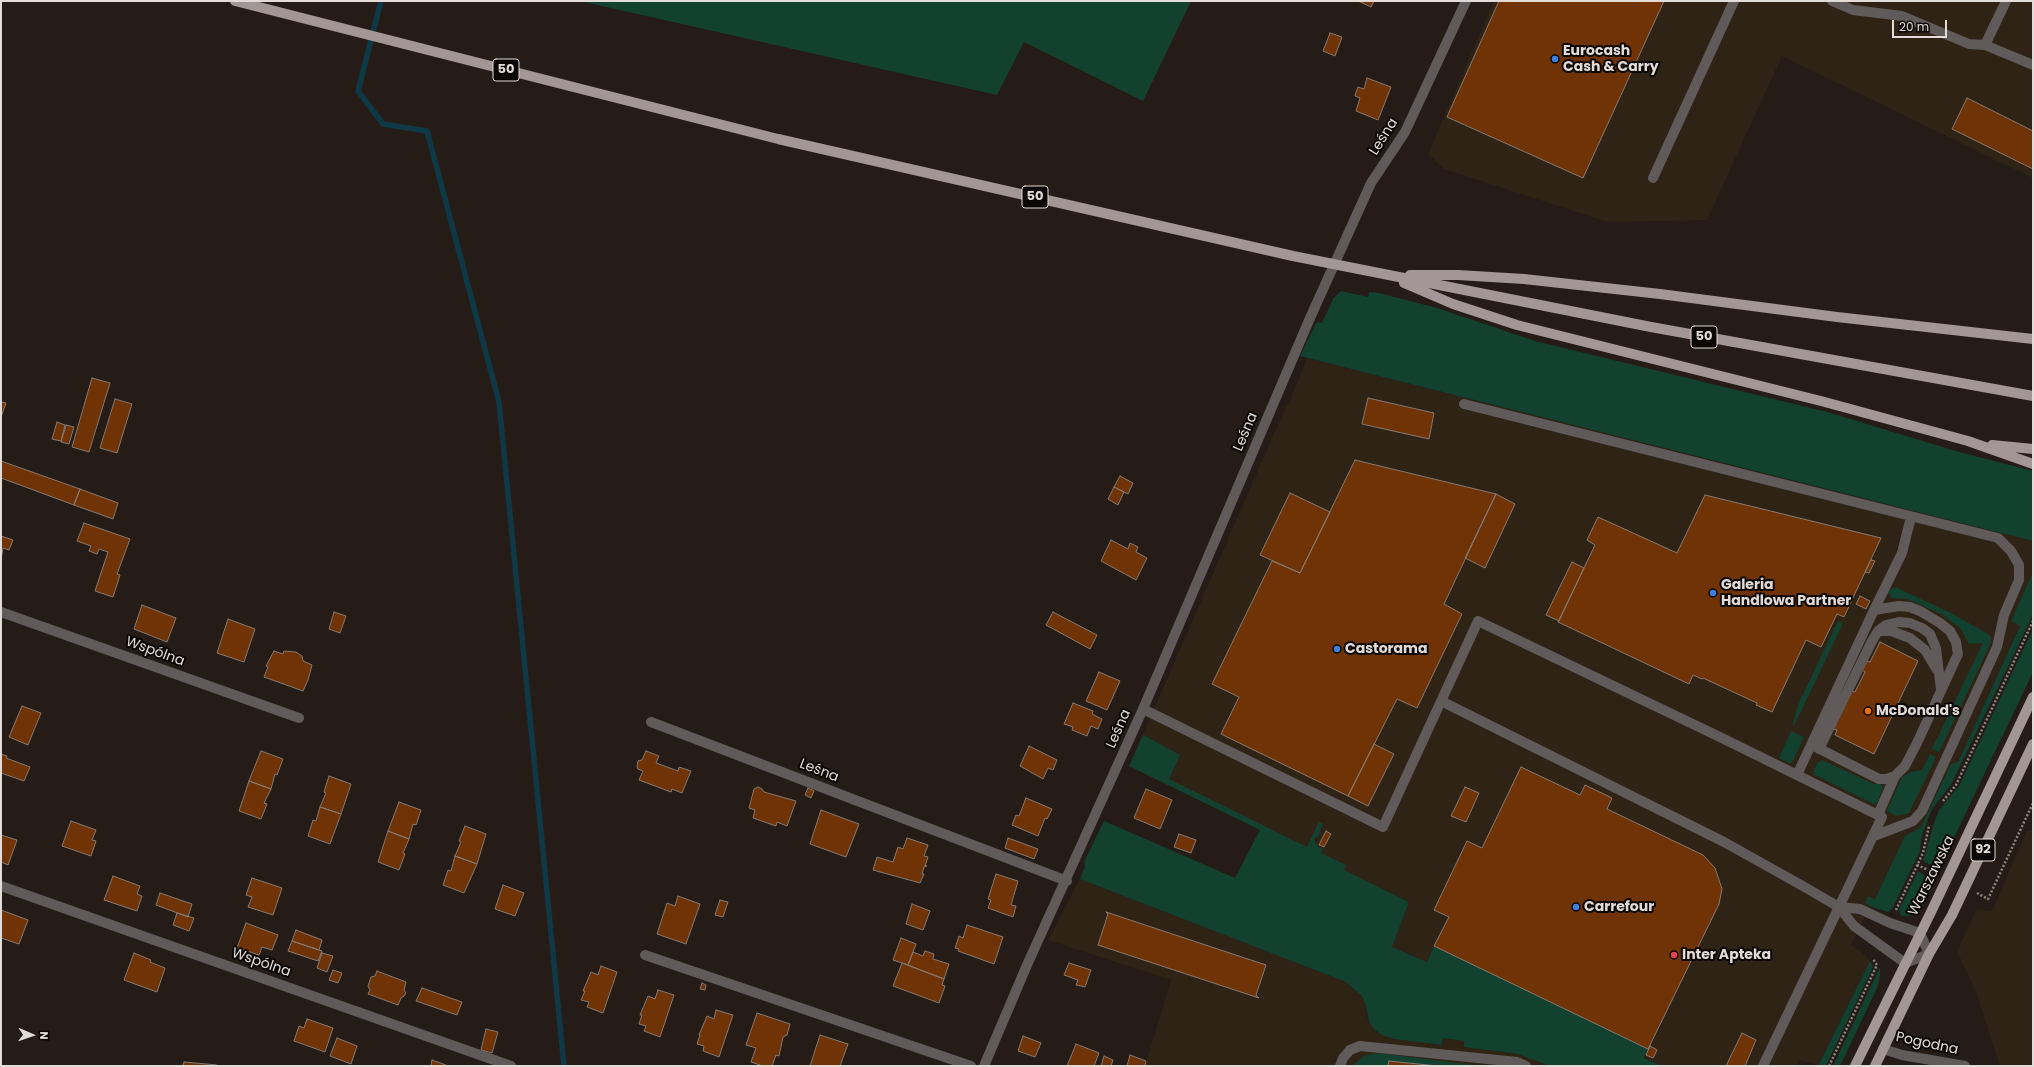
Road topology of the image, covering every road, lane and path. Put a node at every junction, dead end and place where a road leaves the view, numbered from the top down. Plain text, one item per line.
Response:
1 (235, 1) edge
2 (1466, 1) edge
3 (1734, 1) edge
4 (1832, 1) edge
5 (2006, 1) edge
6 (1855, 6) edge
7 (1985, 45) junction
8 (2033, 65) edge
9 (1653, 178) dead end
10 (1386, 275) junction
11 (2033, 339) edge
12 (2028, 395) edge
13 (1464, 404) dead end
14 (1968, 441) junction
15 (2033, 449) edge
16 (2033, 464) edge
17 (1910, 517) junction
18 (1874, 610) junction
19 (1, 612) edge
20 (2033, 621) edge
21 (1878, 631) junction
22 (1939, 673) junction
23 (1941, 690) junction
24 (2033, 697) edge
25 (1441, 701) junction
26 (1143, 709) junction
27 (299, 718) dead end
28 (651, 722) dead end
29 (2033, 744) edge
30 (1815, 747) junction
31 (1797, 775) junction
32 (1895, 776) junction
33 (2033, 803) edge
34 (1939, 806) dead end
35 (1878, 815) junction
36 (1930, 823) dead end
37 (1874, 836) junction
38 (1917, 865) junction
39 (1937, 874) dead end
40 (1067, 881) junction
41 (1, 886) edge
42 (1974, 892) dead end
43 (1839, 907) junction
44 (1895, 913) dead end
45 (1920, 932) junction
46 (1875, 953) dead end
47 (1929, 954) junction
48 (645, 955) dead end
49 (1905, 962) junction
50 (1883, 1048) junction
51 (511, 1066) edge
52 (970, 1066) edge
53 (984, 1066) edge
54 (1340, 1066) edge
55 (1526, 1066) edge
56 (1763, 1066) edge
57 (1830, 1066) edge
58 (1855, 1066) edge
59 (1875, 1066) edge
60 (1965, 1066) edge

1 - 10 main road, 50
2 - 26 street, Leśna
3 - 9 street
4 - 6 street
5 - 7 street
6 - 7 street
7 - 8 street
10 - 11 main road
10 - 12 main road, 50
10 - 14 main road
13 - 17 street
14 - 15 main road
14 - 16 main road
17 - 18 street
17 - 37 street
18 - 23 street
18 - 30 street
19 - 27 street, Wspólna
20 - 34 path
21 - 22 street
21 - 22 street
21 - 30 street
22 - 23 street
23 - 32 street
24 - 45 main road, Warszawska / 92
25 - 26 street
25 - 31 street
25 - 43 street
26 - 40 street, Leśna
28 - 40 street, Leśna
29 - 47 main road, 92
30 - 31 street
30 - 32 street
31 - 35 street
32 - 35 street
33 - 42 path
35 - 37 street
36 - 38 path
37 - 43 street
38 - 39 path
38 - 44 path
40 - 53 street, Leśna
41 - 51 street, Wspólna
43 - 45 street
43 - 49 street
43 - 56 street
45 - 47 street
45 - 49 main road, Warszawska / 92
46 - 57 path
47 - 49 street
47 - 50 main road, 92
48 - 52 street
49 - 58 main road, Warszawska / 92
50 - 59 main road, 92
50 - 60 street, Pogodna
54 - 55 street

